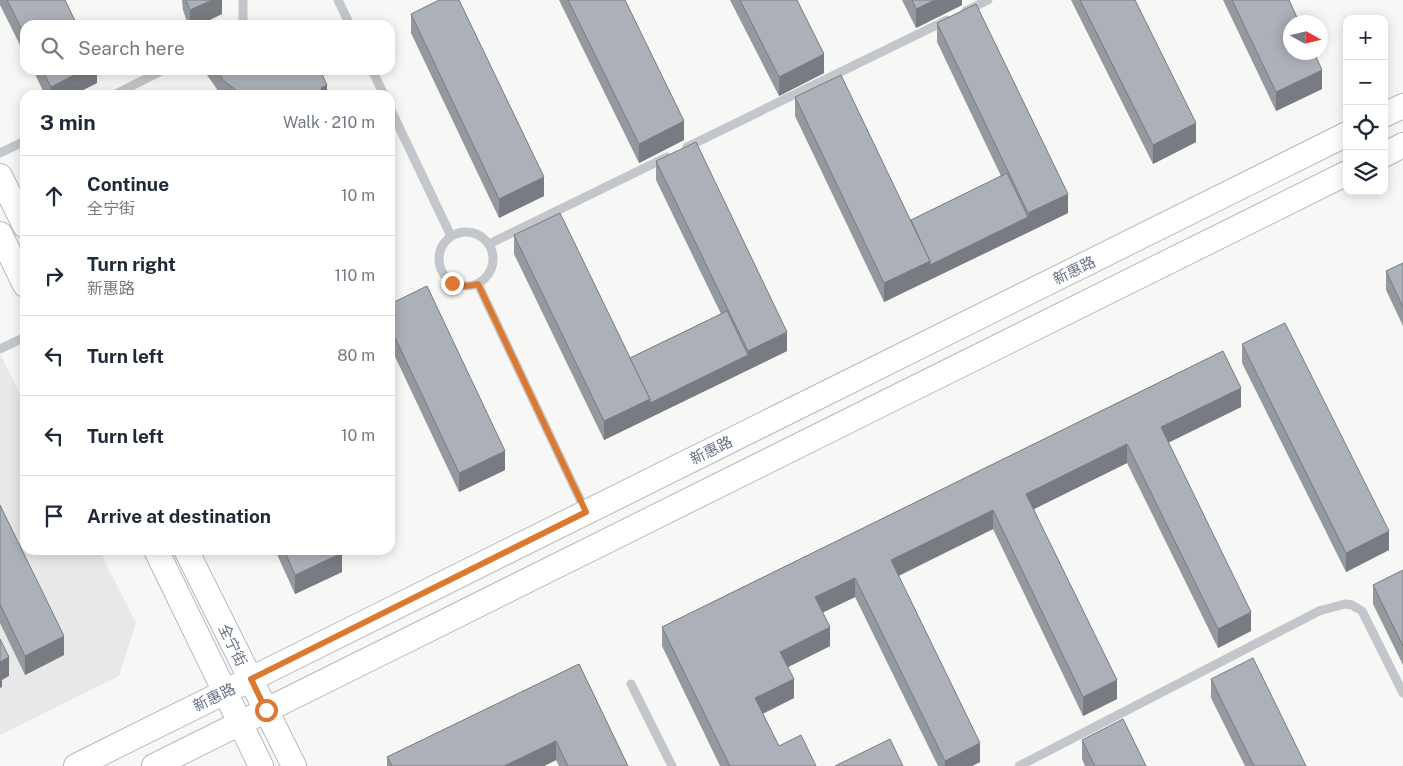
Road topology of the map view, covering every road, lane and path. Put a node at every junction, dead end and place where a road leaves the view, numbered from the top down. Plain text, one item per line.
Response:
1 (243, 0) edge
2 (338, 0) edge
3 (988, 0) edge
4 (961, 13) edge
5 (952, 17) edge
6 (243, 20) edge
7 (348, 20) edge
8 (153, 75) edge
9 (374, 75) edge
10 (124, 90) edge
11 (382, 90) edge
12 (1403, 106) edge
13 (1388, 113) edge
14 (395, 118) edge
15 (1343, 136) edge
16 (20, 144) edge
17 (1403, 146) edge
18 (1388, 153) edge
19 (0, 154) edge
20 (0, 176) edge
21 (1343, 176) edge
22 (20, 216) edge
23 (0, 234) edge
24 (451, 236) junction
25 (489, 244) junction
26 (20, 275) edge
27 (478, 284) junction
28 (20, 339) edge
29 (0, 349) edge
30 (586, 512) junction
31 (158, 555) edge
32 (189, 555) edge
33 (251, 679) junction
34 (631, 684) dead end
35 (225, 692) junction
36 (1403, 693) edge
37 (266, 710) junction
38 (240, 723) junction
39 (76, 766) edge
40 (154, 766) edge
41 (261, 766) edge
42 (294, 766) edge
43 (672, 766) edge
44 (1018, 766) edge

1 - 6 lane
2 - 7 lane
3 - 4 lane
5 - 25 lane
8 - 10 lane
9 - 11 lane
12 - 13 street
14 - 24 lane
15 - 30 street, 新惠路
16 - 19 lane
17 - 18 street
20 - 22 street
21 - 37 street
23 - 26 street
24 - 25 lane
24 - 27 lane
25 - 27 lane
27 - 30 lane
28 - 29 lane
30 - 33 street, 新惠路
31 - 35 street, 全宁街
32 - 33 street, 全宁街
33 - 35 street, 新惠路
33 - 37 street, 全宁街
34 - 43 lane
35 - 38 street, 全宁街
35 - 39 street, 新惠路
36 - 44 lane
37 - 38 street
37 - 42 street, 全宁街
38 - 40 street
38 - 41 street, 全宁街

